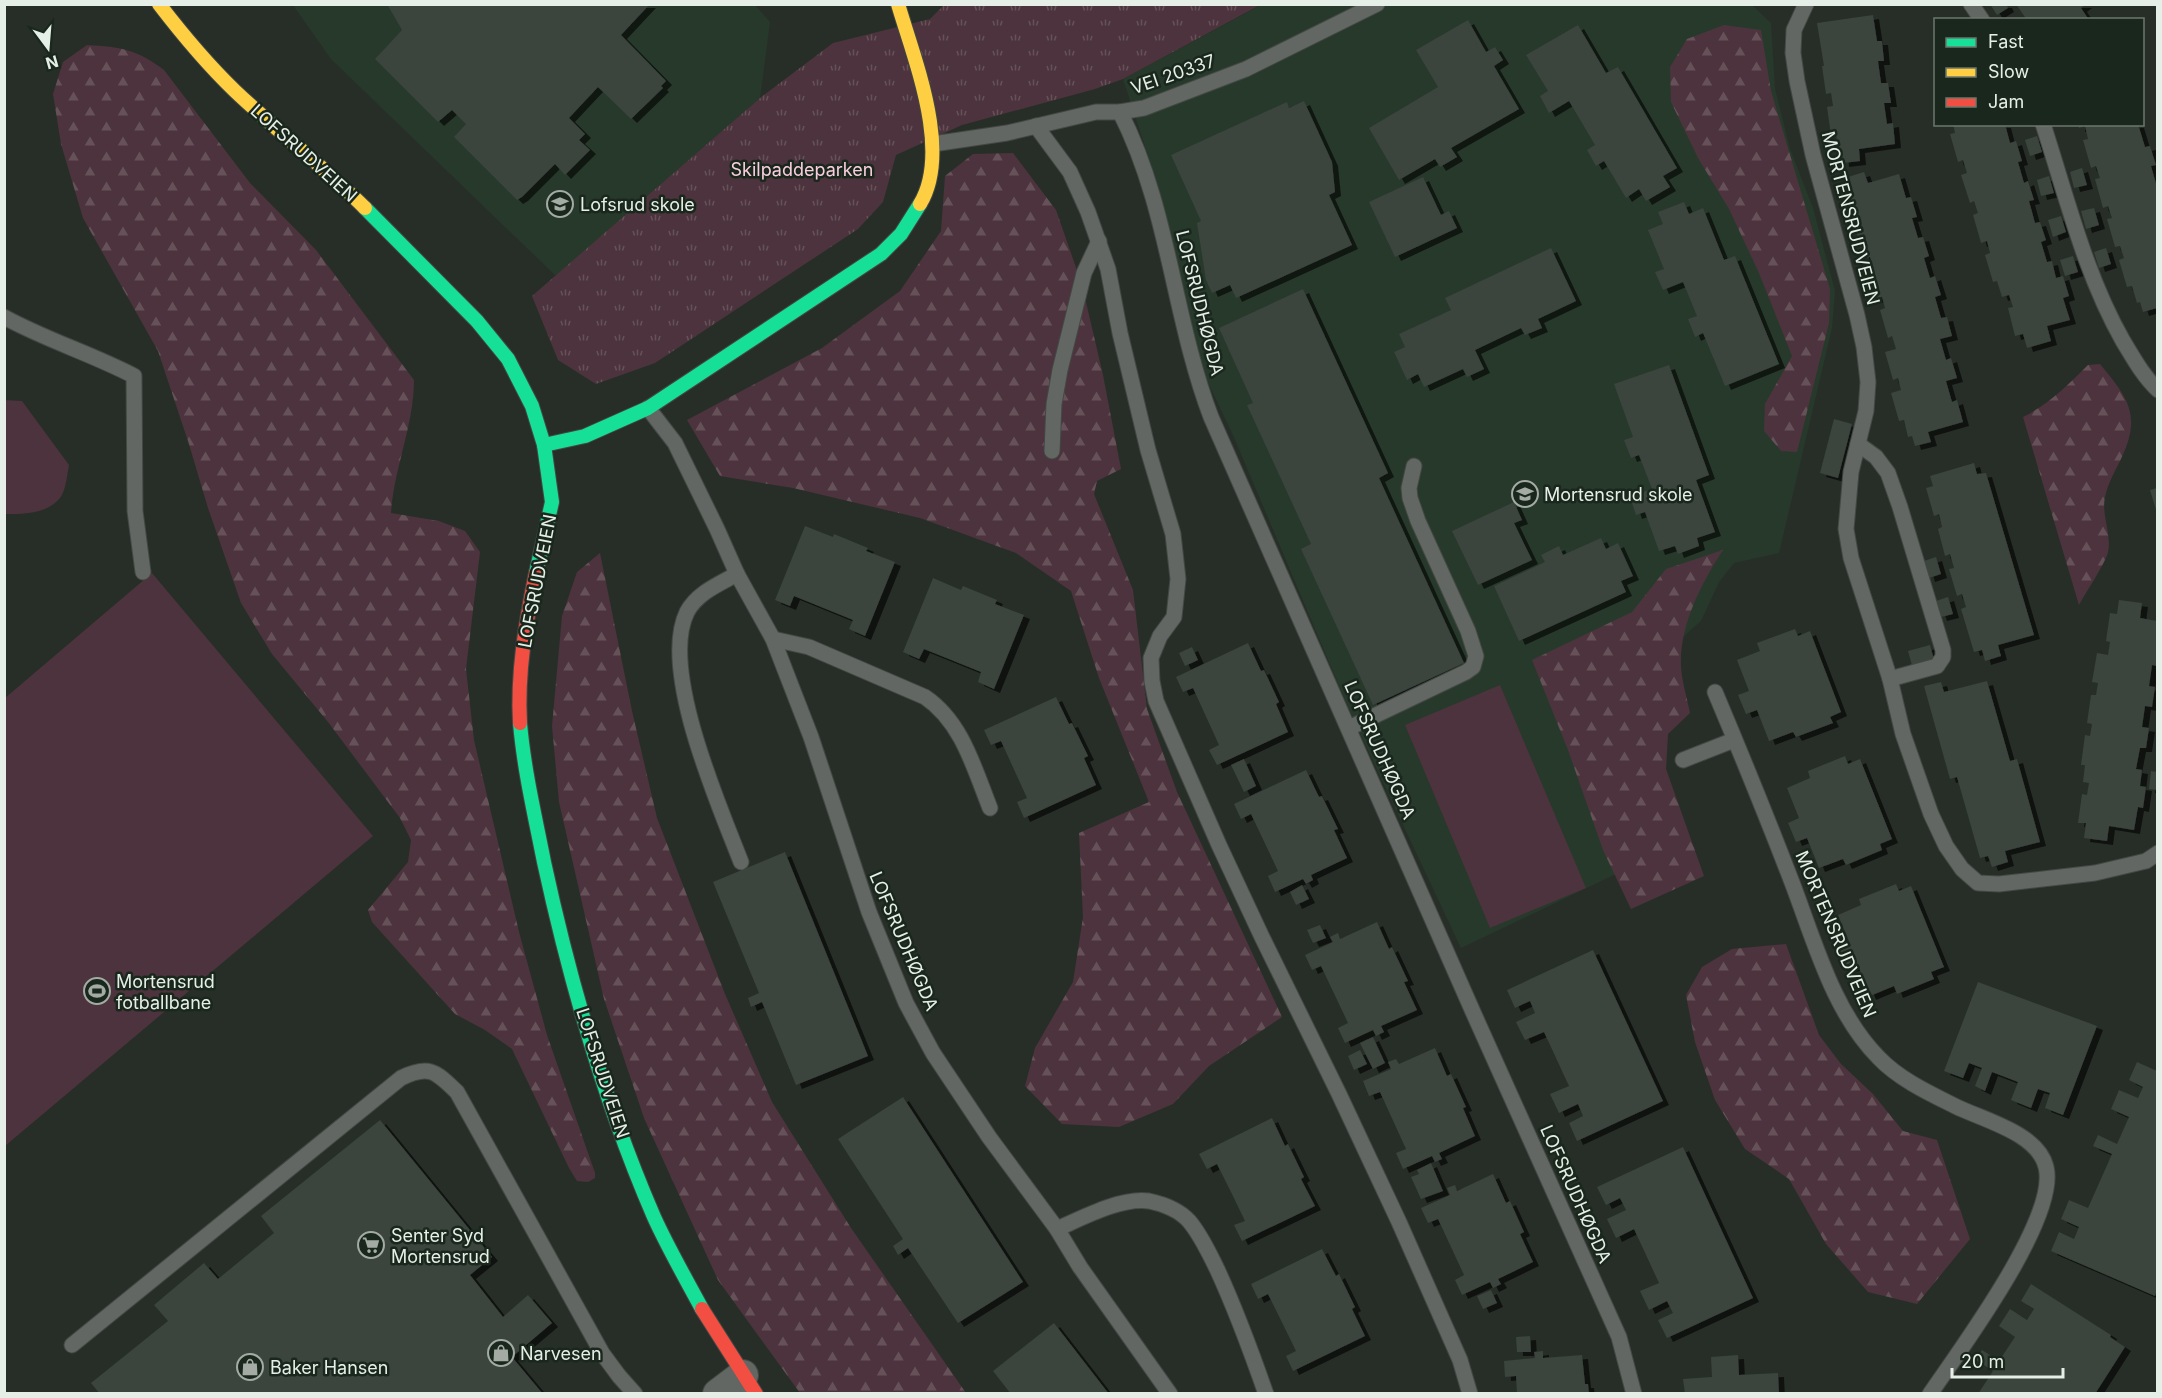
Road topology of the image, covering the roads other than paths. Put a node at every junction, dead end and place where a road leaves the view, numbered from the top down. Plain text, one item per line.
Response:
1 (159, 4) edge
2 (898, 4) edge
3 (1377, 4) edge
4 (1806, 4) edge
5 (1971, 4) edge
6 (1981, 18) edge
7 (1120, 112) junction
8 (1036, 126) junction
9 (2044, 126) edge
10 (933, 144) junction
11 (1099, 242) junction
12 (4, 317) edge
13 (2157, 390) edge
14 (648, 408) junction
15 (1858, 444) junction
16 (544, 446) junction
17 (1052, 451) dead end
18 (1414, 466) dead end
19 (143, 572) dead end
20 (737, 574) junction
21 (773, 639) junction
22 (1890, 679) junction
23 (1715, 692) dead end
24 (1349, 728) junction
25 (1734, 740) junction
26 (1683, 759) dead end
27 (990, 808) dead end
28 (2157, 853) edge
29 (741, 862) dead end
30 (1057, 1229) junction
31 (72, 1345) dead end
32 (750, 1384) edge
33 (635, 1394) edge
34 (718, 1394) edge
35 (1170, 1394) edge
36 (1266, 1394) edge
37 (1470, 1394) edge
38 (1634, 1394) edge
39 (1930, 1394) edge

1 - 16 street, LOFSRUDVEIEN
2 - 10 street
3 - 7 lane, VEI 20337
4 - 15 lane, MORTENSRUDVEIEN
5 - 6 lane
7 - 8 lane, VEI 20337
7 - 24 lane, LOFSRUDHØGDA
8 - 10 lane, VEI 20337
8 - 11 lane
9 - 13 lane
10 - 14 street
11 - 17 lane
11 - 37 lane
12 - 19 lane
14 - 16 street
14 - 20 lane, LOFSRUDHØGDA
15 - 22 lane, MORTENSRUDVEIEN
15 - 22 lane
16 - 32 street, LOFSRUDVEIEN
18 - 24 lane
20 - 21 lane, LOFSRUDHØGDA
20 - 29 lane
21 - 27 lane
21 - 30 lane, LOFSRUDHØGDA
22 - 28 lane, MORTENSRUDVEIEN
23 - 25 lane, MORTENSRUDVEIEN
24 - 38 lane, LOFSRUDHØGDA
25 - 26 lane
25 - 39 lane, MORTENSRUDVEIEN
30 - 35 lane, LOFSRUDHØGDA
30 - 36 lane
31 - 33 lane
32 - 34 street, LOFSRUDVEIEN

